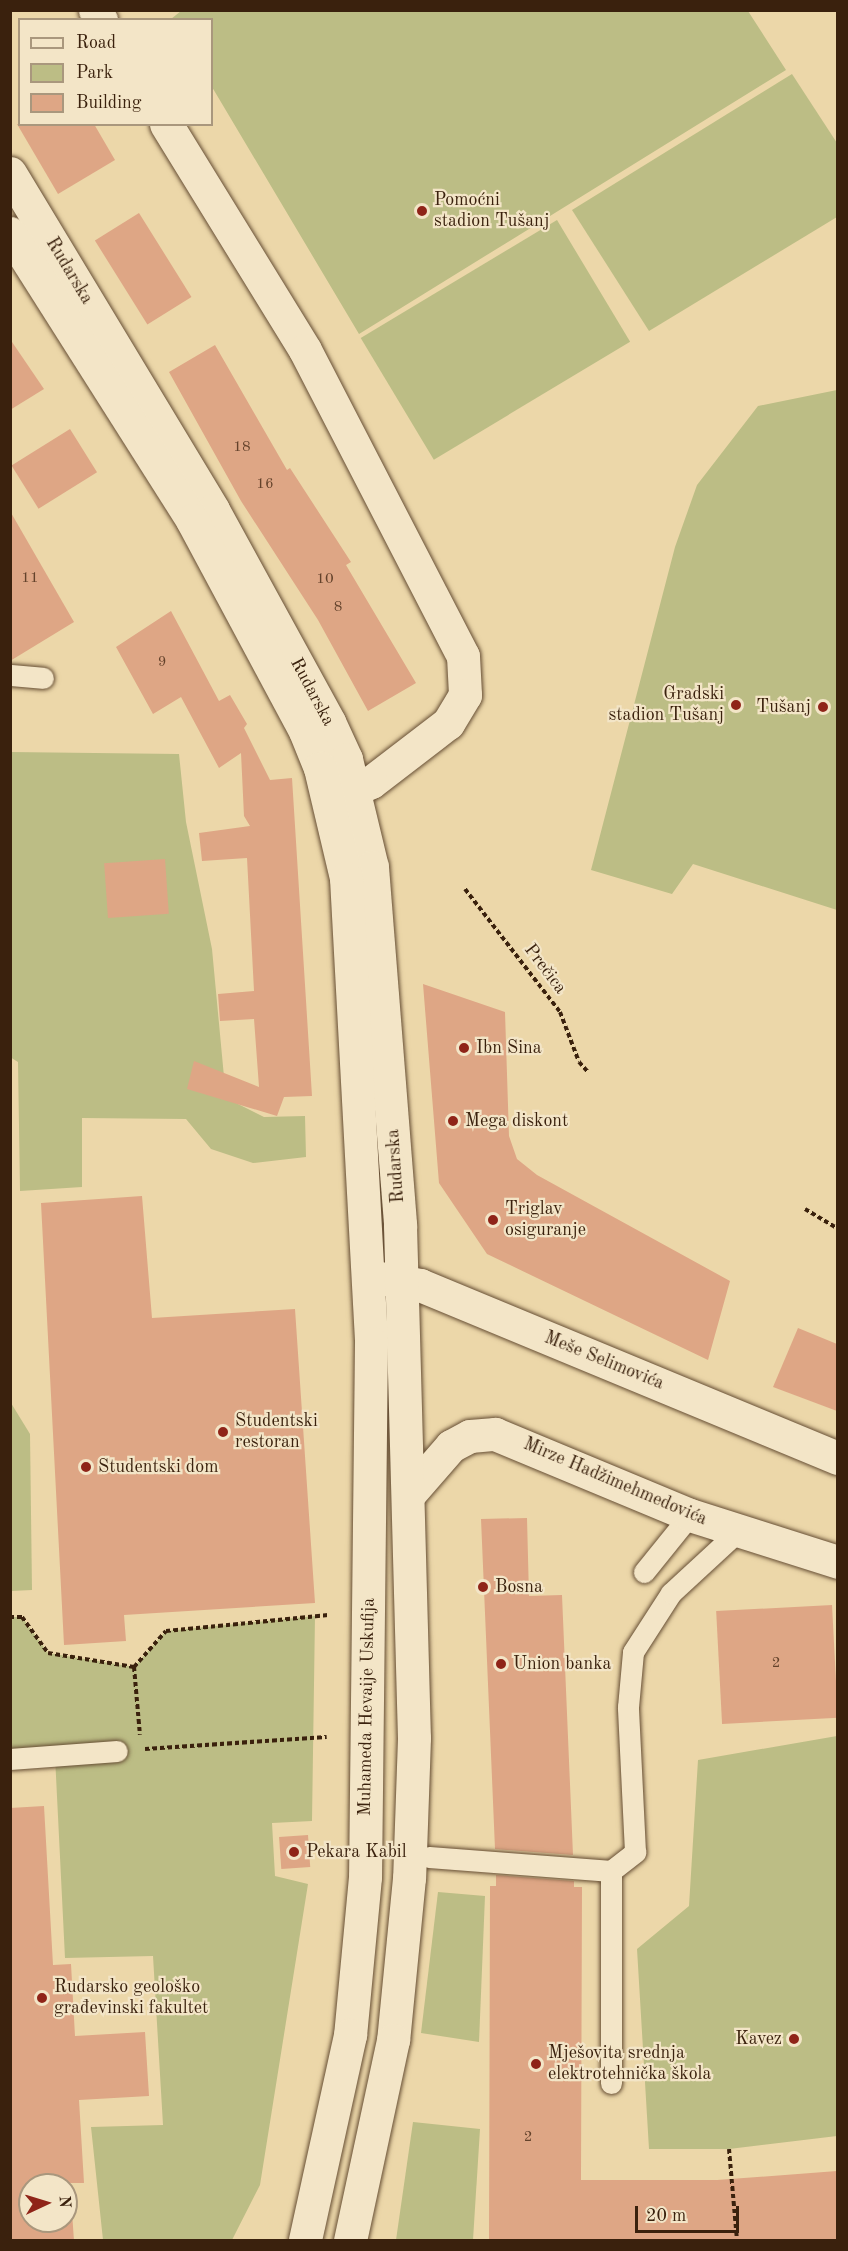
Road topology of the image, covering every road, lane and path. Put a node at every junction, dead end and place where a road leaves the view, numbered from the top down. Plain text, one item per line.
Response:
1 (167, 126) edge
2 (10, 173) edge
3 (10, 233) edge
4 (10, 675) edge
5 (43, 678) dead end
6 (342, 796) junction
7 (465, 889) dead end
8 (588, 1072) dead end
9 (805, 1209) dead end
10 (837, 1229) edge
11 (367, 1277) junction
12 (401, 1279) junction
13 (837, 1458) edge
14 (411, 1492) junction
15 (690, 1515) junction
16 (737, 1532) junction
17 (837, 1562) edge
18 (644, 1572) dead end
19 (328, 1615) dead end
20 (10, 1617) edge
21 (134, 1667) junction
22 (327, 1737) dead end
23 (142, 1750) junction
24 (117, 1751) joint
25 (10, 1759) edge
26 (429, 1857) dead end
27 (611, 1871) junction
28 (611, 2083) dead end
29 (729, 2149) dead end
30 (305, 2241) edge
31 (350, 2241) edge
32 (736, 2241) edge

1 - 6 main road
2 - 6 main road, Rudarska
3 - 6 main road, Rudarska
4 - 5 lane
6 - 11 main road, Rudarska
6 - 12 main road, Rudarska
7 - 8 path, Prečica
9 - 10 path
11 - 12 main road, Meše Selimovića
11 - 30 main road, Muhameda Hevaije Uskufija
12 - 13 main road, Meše Selimovića
12 - 14 main road
14 - 15 main road, Mirze Hadžimehmedovića
14 - 31 main road
15 - 16 main road, Mirze Hadžimehmedovića
15 - 18 lane
16 - 17 main road, Mirze Hadžimehmedovića
16 - 27 lane
19 - 21 path
20 - 21 path
21 - 23 path
22 - 23 path
23 - 24 path
24 - 25 lane
26 - 27 lane
27 - 28 lane
29 - 32 path

